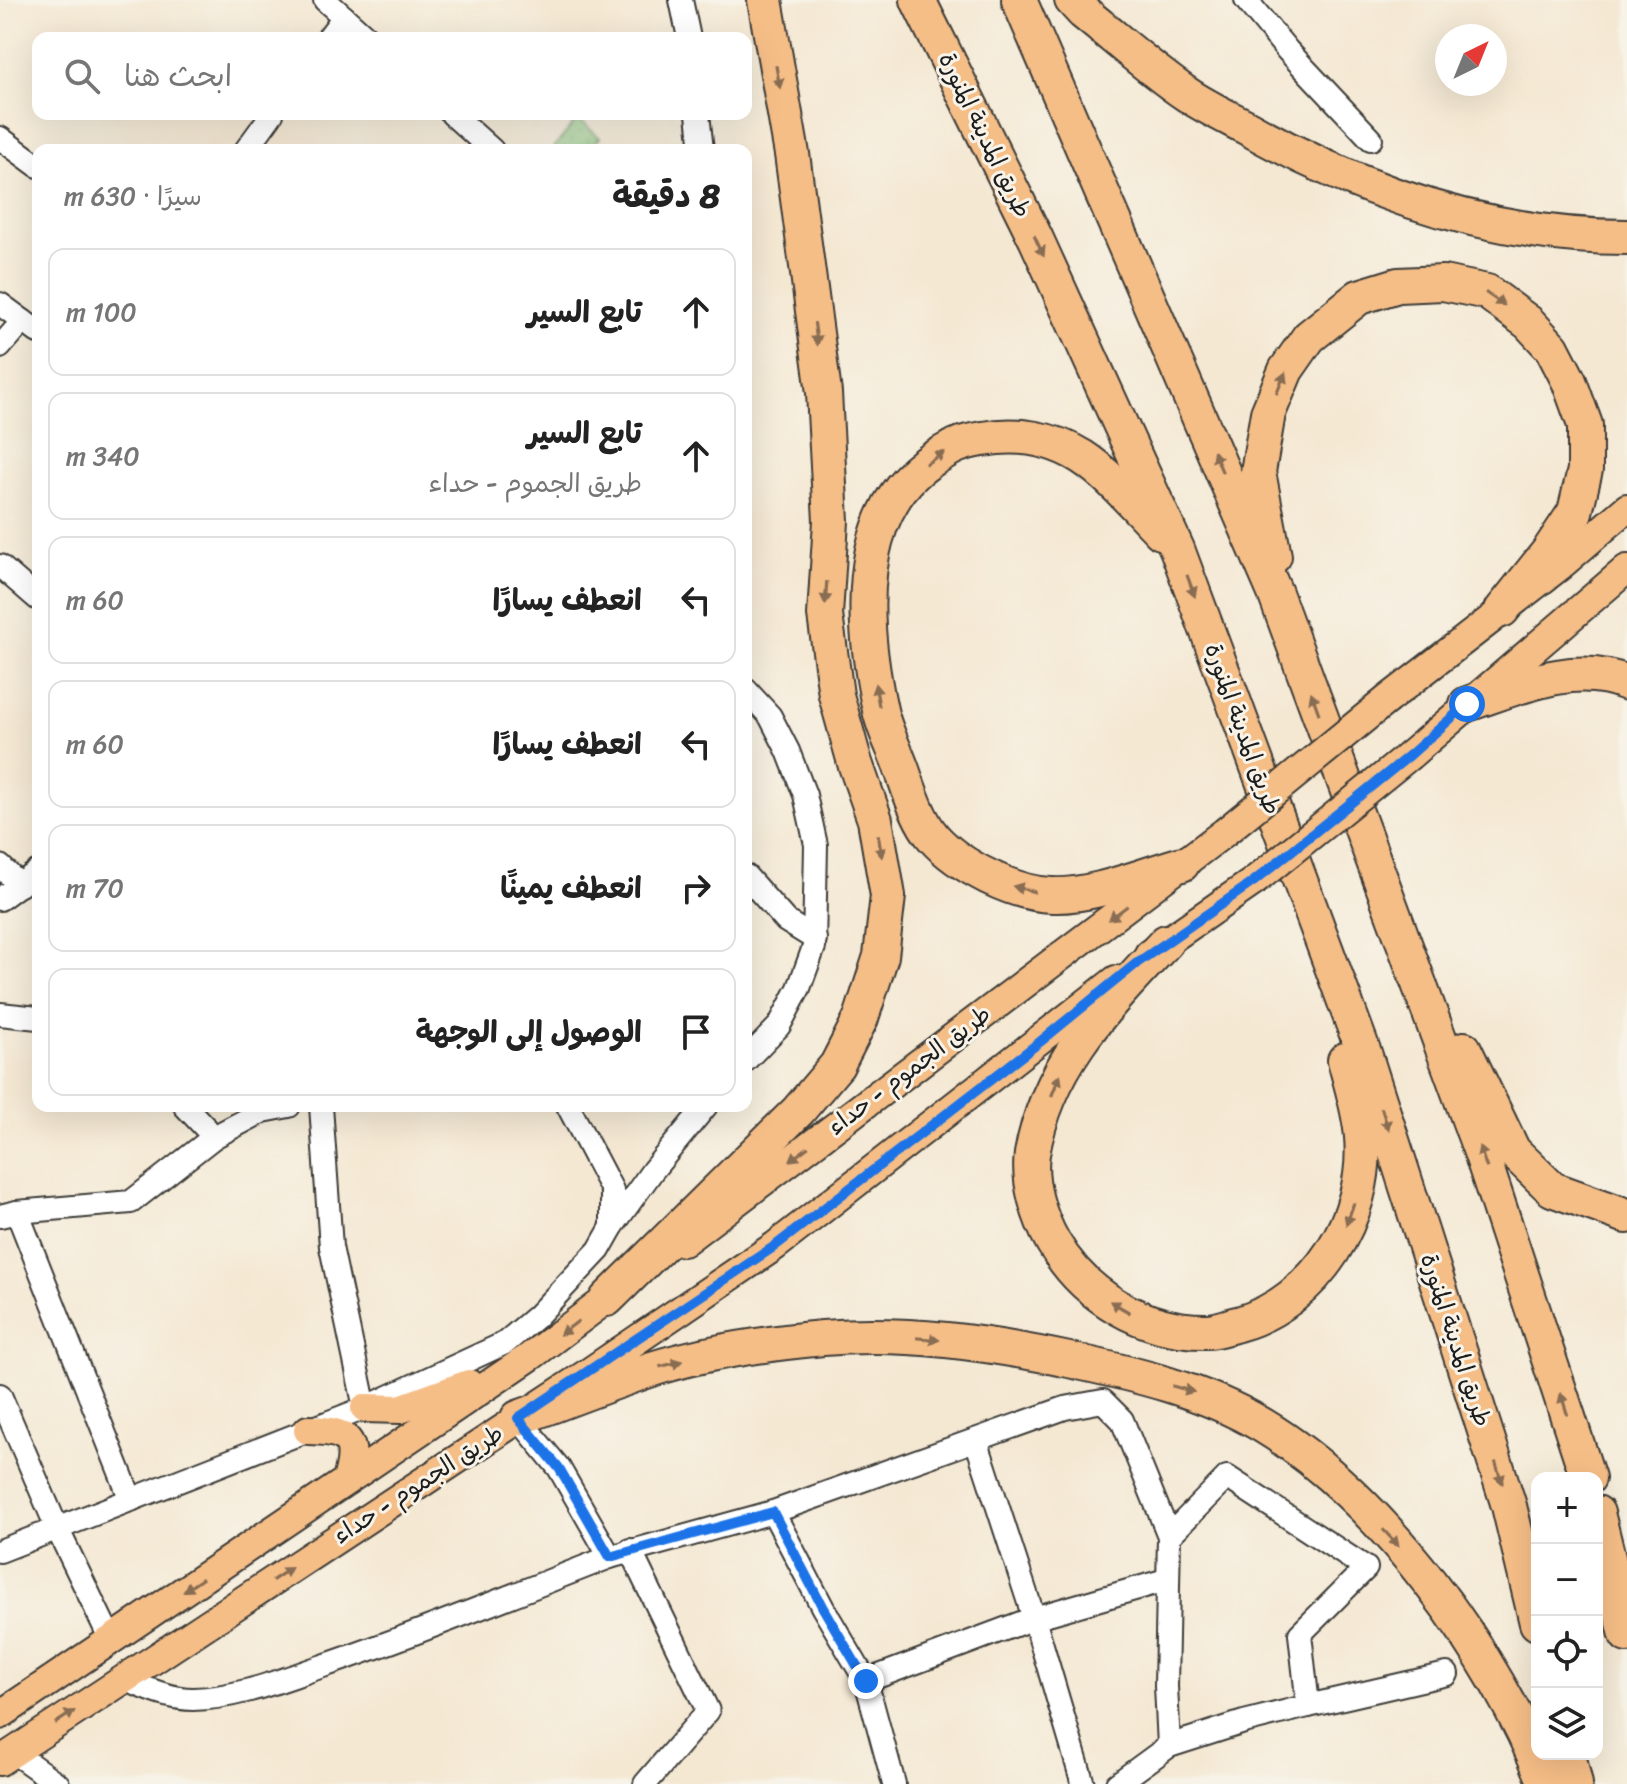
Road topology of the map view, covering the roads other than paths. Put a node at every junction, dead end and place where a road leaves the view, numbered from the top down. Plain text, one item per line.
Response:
1 (325, 0) edge
2 (681, 0) edge
3 (765, 0) edge
4 (918, 0) edge
5 (1019, 0) edge
6 (1072, 0) edge
7 (1246, 0) edge
8 (344, 17) junction
9 (333, 32) edge
10 (360, 32) edge
11 (688, 32) edge
12 (268, 120) edge
13 (459, 120) edge
14 (699, 120) edge
15 (0, 138) edge
16 (1371, 139) dead end
17 (250, 144) edge
18 (485, 144) edge
19 (701, 144) edge
20 (32, 162) edge
21 (1627, 237) edge
22 (0, 304) edge
23 (30, 326) edge
24 (0, 347) edge
25 (1627, 508) edge
26 (1177, 549) junction
27 (0, 566) edge
28 (1627, 569) edge
29 (32, 594) edge
30 (1502, 610) junction
31 (1296, 650) junction
32 (1627, 683) edge
33 (752, 696) edge
34 (1467, 704) junction
35 (1363, 836) junction
36 (1182, 864) junction
37 (0, 866) edge
38 (29, 878) edge
39 (752, 883) edge
40 (0, 899) edge
41 (1314, 919) junction
42 (815, 939) junction
43 (1166, 942) junction
44 (0, 1014) edge
45 (32, 1017) edge
46 (752, 1054) edge
47 (191, 1112) edge
48 (261, 1112) edge
49 (321, 1112) edge
50 (571, 1112) edge
51 (701, 1112) edge
52 (214, 1137) junction
53 (8, 1214) edge
54 (1627, 1216) edge
55 (612, 1227) junction
56 (607, 1299) junction
57 (515, 1367) junction
58 (0, 1395) edge
59 (365, 1408) junction
60 (518, 1418) junction
61 (308, 1430) junction
62 (976, 1440) junction
63 (1586, 1472) edge
64 (347, 1480) junction
65 (131, 1500) junction
66 (773, 1512) junction
67 (57, 1528) junction
68 (1169, 1536) junction
69 (1603, 1537) edge
70 (0, 1551) edge
71 (620, 1554) junction
72 (1166, 1580) junction
73 (1535, 1616) edge
74 (1034, 1618) junction
75 (1627, 1635) edge
76 (111, 1640) junction
77 (1447, 1674) dead end
78 (123, 1679) junction
79 (866, 1681) junction
80 (1308, 1706) junction
81 (0, 1715) edge
82 (1169, 1746) junction
83 (6, 1756) edge
84 (1569, 1760) edge
85 (1127, 1782) edge
86 (58, 1784) edge
87 (645, 1784) edge
88 (894, 1784) edge
89 (1083, 1784) edge
90 (1546, 1784) edge
91 (1575, 1784) edge

1 - 8 street
2 - 11 street
3 -> 56 highway
4 -> 26 highway, طريق المدينة المنورة
31 -> 5 highway
6 - 21 highway
7 - 16 street
8 - 9 street
8 - 10 street
12 - 17 street
13 - 18 street
14 - 19 street
15 - 20 street
22 - 23 street
23 - 24 street
25 - 30 main road, طريق الجموم - حداء
36 -> 26 highway
26 -> 41 highway, طريق المدينة المنورة
27 - 29 street
28 - 34 main road, طريق الجموم - حداء
31 -> 30 highway
30 - 36 main road, طريق الجموم - حداء, bridge
35 -> 31 highway
32 - 34 highway
33 - 42 street
34 - 43 main road, طريق الجموم - حداء, bridge
35 - 54 highway
63 -> 35 highway
36 -> 56 main road, طريق الجموم - حداء
37 - 38 street
38 - 40 street
39 - 42 street
41 -> 43 highway
41 -> 73 highway, طريق المدينة المنورة
42 - 46 street
43 - 60 main road, طريق الجموم - حداء
44 - 45 street
47 - 52 street
48 - 52 street
49 - 59 street
50 - 55 street
51 - 55 street
52 - 53 street
53 - 65 street
55 - 59 street
56 -> 57 main road, طريق الجموم - حداء
57 - 59 main road
57 - 64 main road, طريق الجموم - حداء
58 - 67 street
59 - 61 street
60 - 71 street
78 -> 60 main road, طريق الجموم - حداء
60 -> 90 highway
61 - 64 main road
61 - 65 street
62 - 66 street
62 - 68 street
62 - 74 street
64 -> 76 main road, طريق الجموم - حداء
65 - 67 street
66 - 71 street
66 - 79 street
67 - 70 street
67 - 76 street
68 - 72 street
68 - 80 street
69 - 75 highway
71 - 78 street
71 - 87 street
72 - 74 street
72 - 82 street
74 - 79 street
74 - 89 street
76 - 81 main road, طريق الجموم - حداء
77 - 80 street
83 -> 78 main road, طريق الجموم - حداء
79 - 88 street
80 - 82 street
82 - 85 street
83 - 86 street
84 - 91 highway

